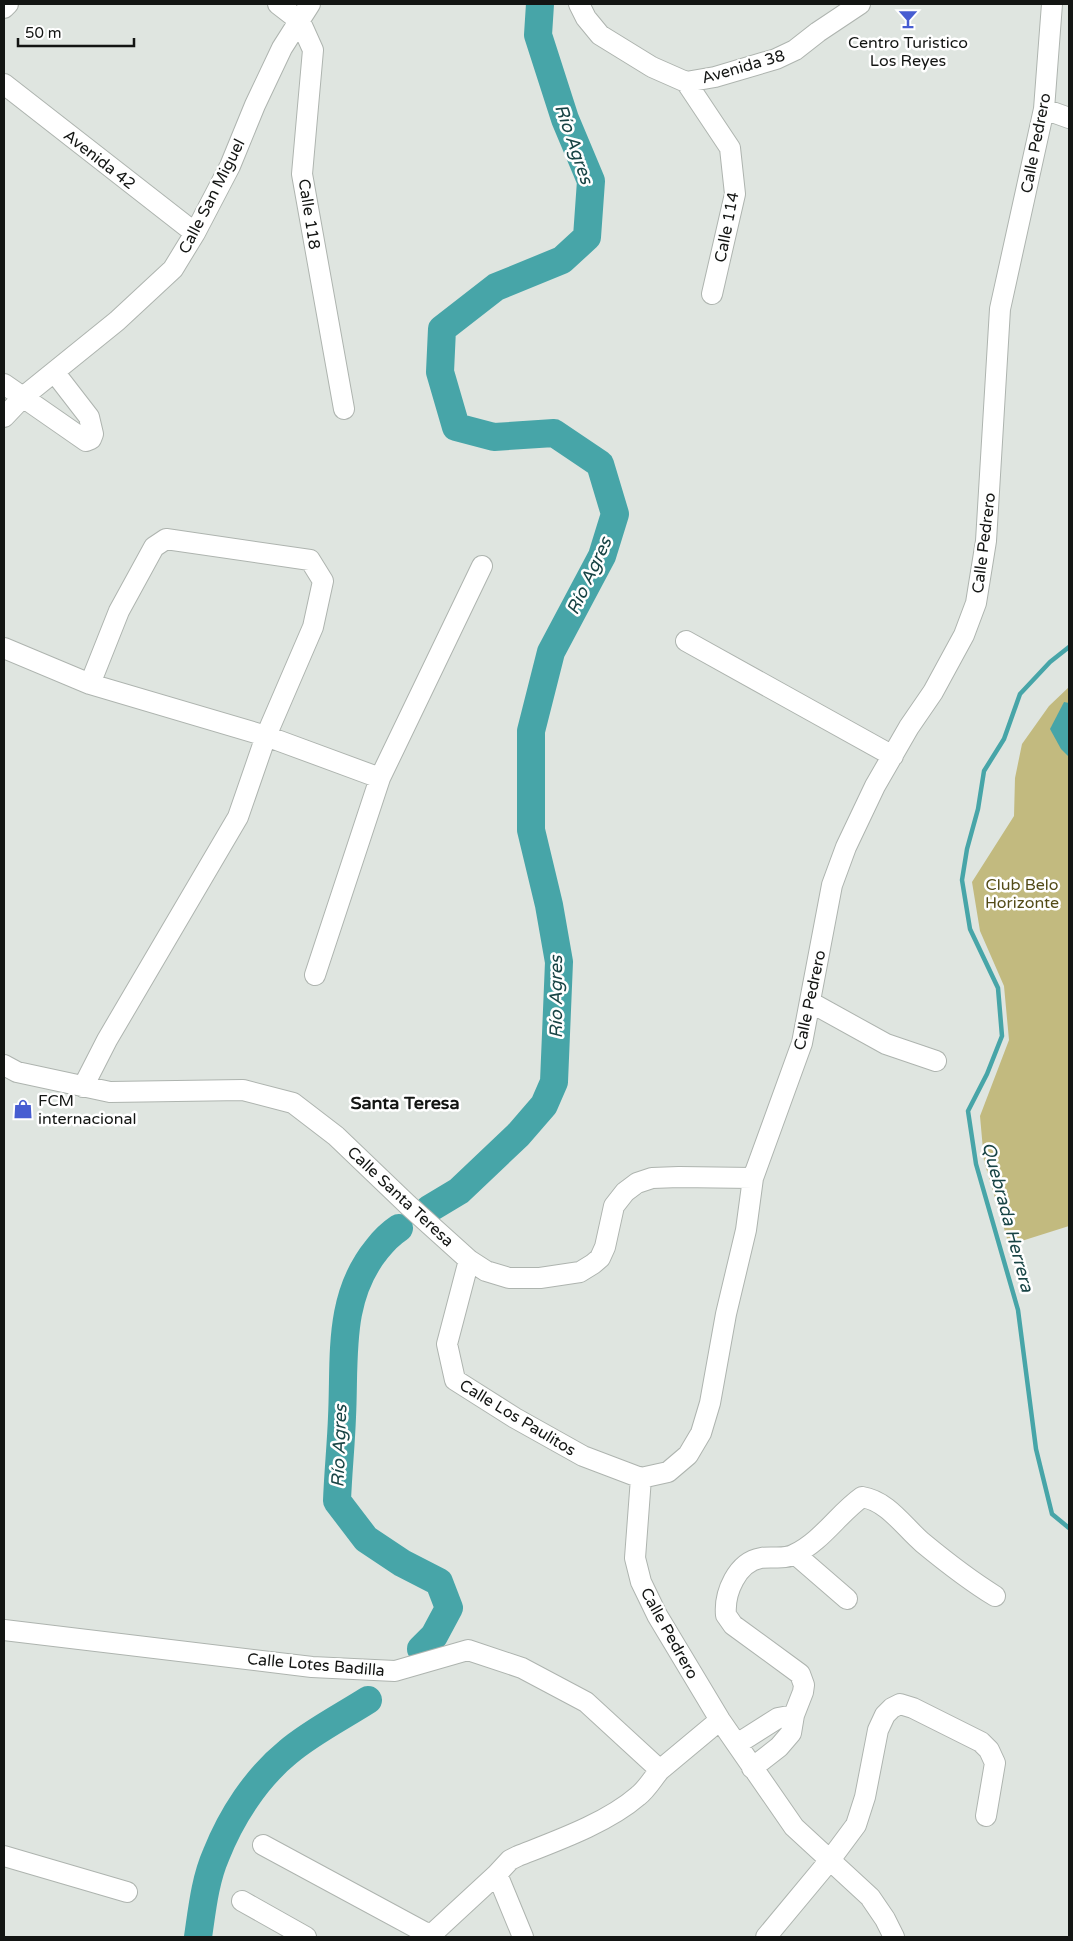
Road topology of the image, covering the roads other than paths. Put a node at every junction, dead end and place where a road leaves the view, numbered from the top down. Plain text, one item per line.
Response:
1 (8, 4) edge
2 (278, 4) edge
3 (310, 4) edge
4 (579, 4) edge
5 (860, 4) edge
6 (1052, 4) edge
7 (4, 8) edge
8 (300, 21) junction
9 (686, 82) junction
10 (4, 84) edge
11 (1044, 109) junction
12 (1069, 118) edge
13 (196, 233) junction
14 (712, 294) dead end
15 (55, 373) junction
16 (4, 384) edge
17 (23, 398) junction
18 (344, 409) dead end
19 (4, 417) edge
20 (482, 566) dead end
21 (686, 641) dead end
22 (4, 648) edge
23 (90, 684) junction
24 (266, 736) junction
25 (892, 756) junction
26 (380, 778) junction
27 (314, 974) dead end
28 (810, 1002) junction
29 (936, 1061) dead end
30 (4, 1064) edge
31 (83, 1087) junction
32 (753, 1178) junction
33 (469, 1260) junction
34 (641, 1478) junction
35 (795, 1554) junction
36 (995, 1596) dead end
37 (847, 1599) dead end
38 (4, 1630) edge
39 (794, 1715) junction
40 (720, 1720) junction
41 (736, 1744) junction
42 (752, 1768) junction
43 (660, 1770) junction
44 (986, 1816) dead end
45 (263, 1845) dead end
46 (4, 1856) edge
47 (830, 1860) junction
48 (496, 1874) junction
49 (127, 1892) dead end
50 (242, 1901) dead end
51 (306, 1937) edge
52 (523, 1937) edge
53 (766, 1937) edge
54 (894, 1937) edge

1 - 7 street
2 - 8 street
3 - 8 street, Calle San Miguel
4 - 9 street, Avenida 38
5 - 9 street, Avenida 38
6 - 11 street, Calle Pedrero
8 - 13 street, Calle San Miguel
8 - 18 street, Calle 118
9 - 14 street, Calle 114
10 - 13 street, Avenida 42
11 - 12 street
11 - 25 street, Calle Pedrero
13 - 15 street, Calle San Miguel
15 - 17 street, Calle San Miguel
15 - 17 street
16 - 17 street
17 - 19 street, Calle San Miguel
20 - 26 street
21 - 25 street
22 - 23 street
23 - 24 street
23 - 24 street
24 - 26 street
24 - 31 street
25 - 28 street, Calle Pedrero
26 - 27 street
28 - 29 street
28 - 32 street, Calle Pedrero
30 - 31 street, Calle Santa Teresa
31 - 33 street, Calle Santa Teresa
32 - 33 street, Calle Santa Teresa
32 - 34 street, Calle Pedrero
33 - 34 street, Calle Los Paulitos
34 - 40 street, Calle Pedrero
35 - 36 street
35 - 37 street
35 - 39 street
38 - 43 street, Calle Lotes Badilla
39 - 41 street
39 - 42 street
40 - 41 street, Calle Pedrero
40 - 43 street
41 - 42 street, Calle Pedrero
42 - 47 street, Calle Pedrero
43 - 48 street
44 - 47 street
45 - 48 street
46 - 49 street
47 - 53 street
47 - 54 street, Calle Pedrero
48 - 52 street
50 - 51 street

